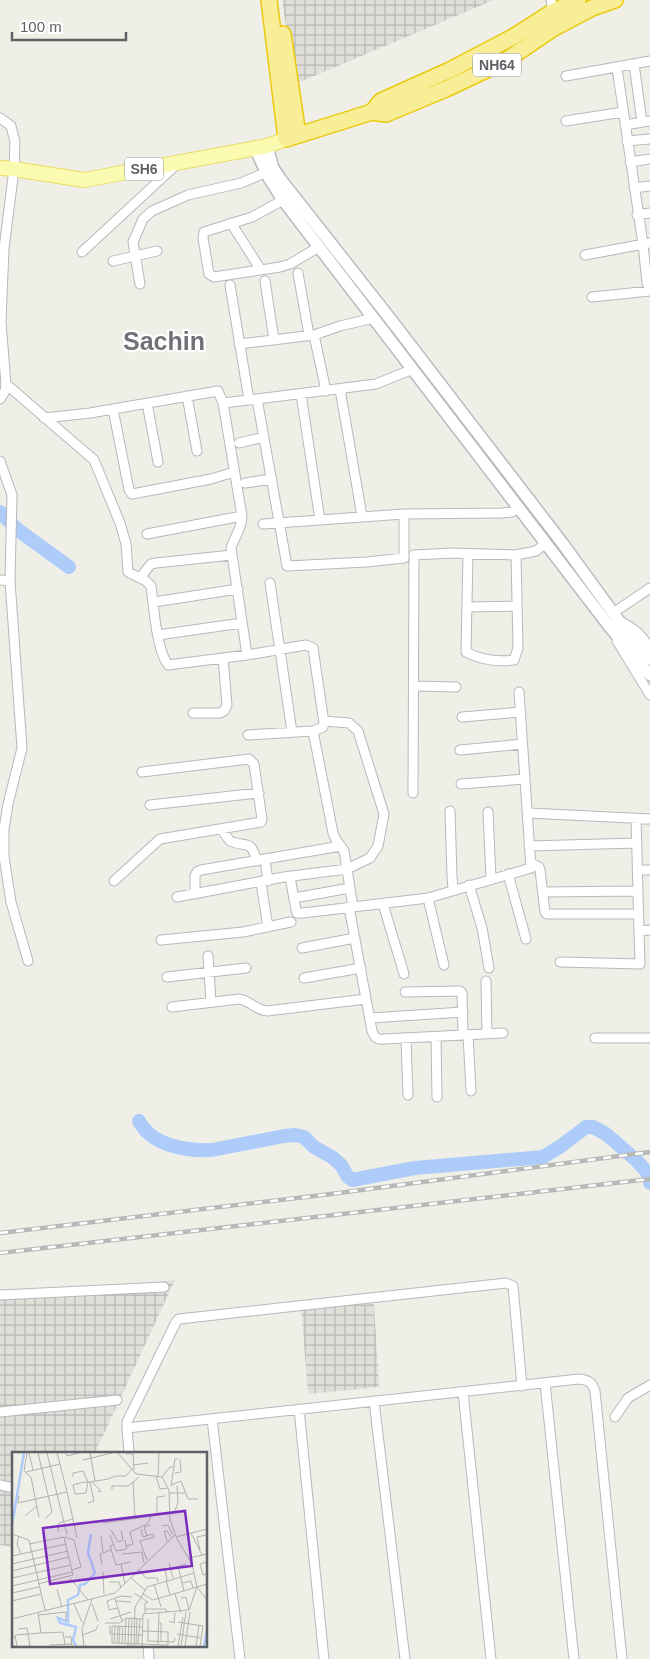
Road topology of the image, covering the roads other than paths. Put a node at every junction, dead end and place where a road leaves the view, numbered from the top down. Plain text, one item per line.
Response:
1 (269, 0) edge
2 (278, 0) edge
3 (578, 0) edge
4 (615, 0) edge
5 (551, 6) edge
6 (554, 28) junction
7 (650, 61) edge
8 (634, 64) junction
9 (617, 68) junction
10 (566, 76) dead end
11 (372, 112) junction
12 (623, 112) junction
13 (0, 118) edge
14 (566, 121) dead end
15 (646, 121) edge
16 (625, 125) junction
17 (292, 137) junction
18 (650, 139) edge
19 (627, 141) junction
20 (261, 147) junction
21 (650, 159) edge
22 (179, 162) junction
23 (630, 162) junction
24 (7, 168) edge
25 (266, 172) junction
26 (650, 186) edge
27 (634, 188) junction
28 (283, 200) junction
29 (650, 213) edge
30 (637, 215) junction
31 (231, 223) junction
32 (646, 244) edge
33 (319, 247) junction
34 (158, 251) dead end
35 (82, 252) dead end
36 (585, 255) dead end
37 (135, 256) junction
38 (113, 261) dead end
39 (647, 266) edge
40 (261, 270) junction
41 (298, 273) dead end
42 (265, 281) dead end
43 (140, 284) dead end
44 (230, 285) dead end
45 (650, 291) edge
46 (592, 297) dead end
47 (374, 318) junction
48 (0, 322) edge
49 (312, 335) junction
50 (274, 340) junction
51 (239, 344) junction
52 (424, 363) junction
53 (414, 370) junction
54 (6, 384) junction
55 (340, 389) junction
56 (326, 391) junction
57 (301, 394) junction
58 (187, 396) junction
59 (0, 399) edge
60 (253, 399) junction
61 (147, 403) junction
62 (223, 403) junction
63 (113, 409) junction
64 (44, 418) junction
65 (470, 424) junction
66 (460, 431) junction
67 (264, 437) junction
68 (239, 443) dead end
69 (197, 451) dead end
70 (0, 461) edge
71 (158, 462) dead end
72 (234, 472) junction
73 (272, 479) junction
74 (246, 483) dead end
75 (519, 508) junction
76 (538, 512) junction
77 (404, 514) junction
78 (242, 516) junction
79 (362, 516) junction
80 (320, 520) junction
81 (528, 520) junction
82 (279, 523) junction
83 (263, 524) dead end
84 (147, 534) dead end
85 (546, 543) junction
86 (468, 554) junction
87 (232, 555) junction
88 (414, 555) junction
89 (516, 555) junction
90 (404, 556) junction
91 (140, 578) junction
92 (0, 580) edge
93 (10, 581) junction
94 (270, 582) dead end
95 (650, 588) edge
96 (238, 589) junction
97 (154, 602) junction
98 (517, 606) junction
99 (467, 607) junction
100 (612, 619) junction
101 (242, 623) junction
102 (158, 635) junction
103 (280, 650) junction
104 (247, 655) junction
105 (645, 655) edge
106 (224, 658) junction
107 (650, 675) edge
108 (414, 686) junction
109 (456, 687) dead end
110 (519, 692) dead end
111 (650, 695) edge
112 (521, 712) junction
113 (193, 713) dead end
114 (462, 717) dead end
115 (324, 721) junction
116 (313, 731) junction
117 (292, 732) junction
118 (248, 735) dead end
119 (522, 744) junction
120 (460, 750) dead end
121 (142, 772) dead end
122 (525, 779) junction
123 (462, 784) dead end
124 (259, 793) junction
125 (413, 793) dead end
126 (150, 805) dead end
127 (450, 811) dead end
128 (488, 812) dead end
129 (528, 813) junction
130 (636, 818) junction
131 (650, 819) edge
132 (221, 829) junction
133 (637, 842) junction
134 (342, 846) junction
135 (529, 846) junction
136 (261, 860) junction
137 (531, 863) junction
138 (347, 869) junction
139 (638, 870) junction
140 (650, 870) edge
141 (508, 874) junction
142 (290, 876) junction
143 (491, 879) junction
144 (114, 881) dead end
145 (264, 882) junction
146 (469, 885) junction
147 (350, 888) junction
148 (454, 890) junction
149 (638, 891) junction
150 (543, 892) junction
151 (195, 894) junction
152 (177, 897) dead end
153 (294, 898) junction
154 (428, 898) junction
155 (383, 904) junction
156 (351, 907) junction
157 (639, 914) junction
158 (292, 922) dead end
159 (268, 927) junction
160 (650, 930) edge
161 (639, 931) junction
162 (355, 938) junction
163 (526, 939) dead end
164 (161, 940) dead end
165 (639, 947) junction
166 (302, 948) dead end
167 (650, 948) edge
168 (208, 956) dead end
169 (28, 961) dead end
170 (560, 962) dead end
171 (444, 965) dead end
172 (246, 968) dead end
173 (360, 968) junction
174 (489, 968) dead end
175 (209, 972) junction
176 (404, 974) dead end
177 (167, 977) dead end
178 (304, 978) dead end
179 (486, 981) dead end
180 (405, 992) dead end
181 (366, 999) junction
182 (211, 1002) junction
183 (172, 1007) dead end
184 (463, 1012) junction
185 (370, 1018) junction
186 (503, 1032) dead end
187 (487, 1034) junction
188 (466, 1035) junction
189 (436, 1037) junction
190 (406, 1038) junction
191 (595, 1038) dead end
192 (650, 1038) edge
193 (471, 1091) dead end
194 (408, 1095) dead end
195 (437, 1097) dead end
196 (164, 1287) dead end
197 (0, 1295) edge
198 (545, 1383) junction
199 (650, 1385) edge
200 (522, 1386) junction
201 (463, 1392) junction
202 (117, 1400) dead end
203 (374, 1401) junction
204 (299, 1409) junction
205 (0, 1412) edge
206 (615, 1417) dead end
207 (212, 1419) junction
208 (127, 1428) junction
209 (129, 1452) edge
210 (148, 1646) edge
211 (150, 1659) edge
212 (240, 1659) edge
213 (324, 1659) edge
214 (405, 1659) edge
215 (491, 1659) edge
216 (574, 1659) edge
217 (622, 1659) edge

1 - 17 highway
2 - 17 highway
3 - 5 highway, NH64
4 - 6 highway, NH64
5 - 6 street
5 - 11 highway, NH64
6 - 11 highway, NH64
7 - 8 street
8 - 9 street
8 - 15 street
9 - 10 street
9 - 12 street
11 - 17 highway, NH64
12 - 14 street
12 - 16 street
13 - 24 street
15 - 16 street
16 - 19 street
17 - 20 main road, SH6
18 - 19 street
19 - 23 street
20 - 22 main road, SH6
20 - 25 main road
20 - 52 main road
21 - 23 street
22 - 24 main road, SH6
22 - 35 street
23 - 27 street
24 - 48 street
25 - 28 main road
25 - 37 street
26 - 27 street
27 - 30 street
28 - 31 street
28 - 33 main road
29 - 30 street
30 - 32 street
31 - 40 street
31 - 40 street
32 - 36 street
32 - 39 street
33 - 40 street
33 - 47 main road
34 - 37 street
37 - 38 street
37 - 43 street
39 - 45 street
41 - 49 street
42 - 50 street
44 - 51 street
45 - 46 street
47 - 49 street
47 - 53 main road
48 - 54 street
49 - 50 street
49 - 56 street
50 - 51 street
51 - 60 street
52 - 53 main road
52 - 65 main road
53 - 55 street
53 - 66 main road
54 - 59 street
54 - 64 street
55 - 56 street
55 - 79 street
56 - 57 street
57 - 60 street
57 - 80 street
58 - 61 street
58 - 62 street
58 - 69 street
60 - 62 street
60 - 67 street
61 - 63 street
61 - 71 street
62 - 72 street
63 - 64 street
63 - 72 street
64 - 91 street
65 - 66 main road
65 - 76 main road
66 - 75 main road
67 - 68 street
67 - 73 street
70 - 93 street
72 - 78 street
73 - 74 street
73 - 82 street
75 - 77 street
75 - 81 main road
76 - 81 main road
76 - 100 main road
77 - 79 street
77 - 90 street
78 - 84 street
78 - 87 street
79 - 80 street
80 - 82 street
81 - 85 main road
82 - 83 street
82 - 90 street
85 - 89 street
85 - 100 main road
86 - 88 street
86 - 89 street
86 - 99 street
87 - 91 street
87 - 96 street
88 - 90 street
88 - 108 street
89 - 98 street
91 - 97 street
92 - 93 street
93 - 169 street
94 - 103 street
95 - 100 street
96 - 97 street
96 - 101 street
97 - 102 street
98 - 99 street
98 - 99 street
100 - 105 main road
100 - 111 street
101 - 102 street
101 - 104 street
102 - 106 street
103 - 104 street
103 - 115 street
103 - 117 street
104 - 106 street
105 - 107 main road
106 - 113 street
108 - 109 street
108 - 125 street
110 - 112 street
112 - 114 street
112 - 119 street
115 - 116 street
115 - 138 street
116 - 117 street
116 - 134 street
117 - 118 street
119 - 120 street
119 - 122 street
121 - 124 street
122 - 123 street
122 - 129 street
124 - 126 street
124 - 132 street
127 - 148 street
128 - 143 street
129 - 130 street
129 - 135 street
130 - 131 street
130 - 133 street
132 - 136 street
132 - 144 street
133 - 135 street
133 - 139 street
134 - 136 street
134 - 138 street
135 - 137 street
136 - 145 street
136 - 151 street
137 - 141 street
137 - 150 street
138 - 142 street
138 - 147 street
139 - 140 street
139 - 149 street
141 - 143 street
141 - 163 street
142 - 145 street
142 - 153 street
143 - 146 street
145 - 151 street
145 - 159 street
146 - 148 street
146 - 174 street
147 - 153 street
147 - 156 street
148 - 154 street
149 - 150 street
149 - 157 street
150 - 157 street
151 - 152 street
153 - 156 street
154 - 155 street
154 - 171 street
155 - 156 street
155 - 176 street
156 - 162 street
157 - 161 street
158 - 159 street
159 - 164 street
160 - 161 street
161 - 165 street
162 - 166 street
162 - 173 street
165 - 167 street
165 - 170 street
168 - 175 street
172 - 175 street
173 - 178 street
173 - 181 street
175 - 177 street
175 - 182 street
179 - 187 street
180 - 184 street
181 - 182 street
181 - 185 street
182 - 183 street
184 - 185 street
184 - 188 street
185 - 190 street
186 - 187 street
187 - 188 street
188 - 189 street
188 - 193 street
189 - 190 street
189 - 195 street
190 - 194 street
191 - 192 street
196 - 197 street
198 - 200 street
198 - 216 street
198 - 217 street
199 - 206 street
200 - 201 street
200 - 208 street
201 - 203 street
201 - 215 street
202 - 205 street
203 - 204 street
203 - 214 street
204 - 207 street
204 - 213 street
207 - 208 street
207 - 212 street
208 - 209 street
210 - 211 street

